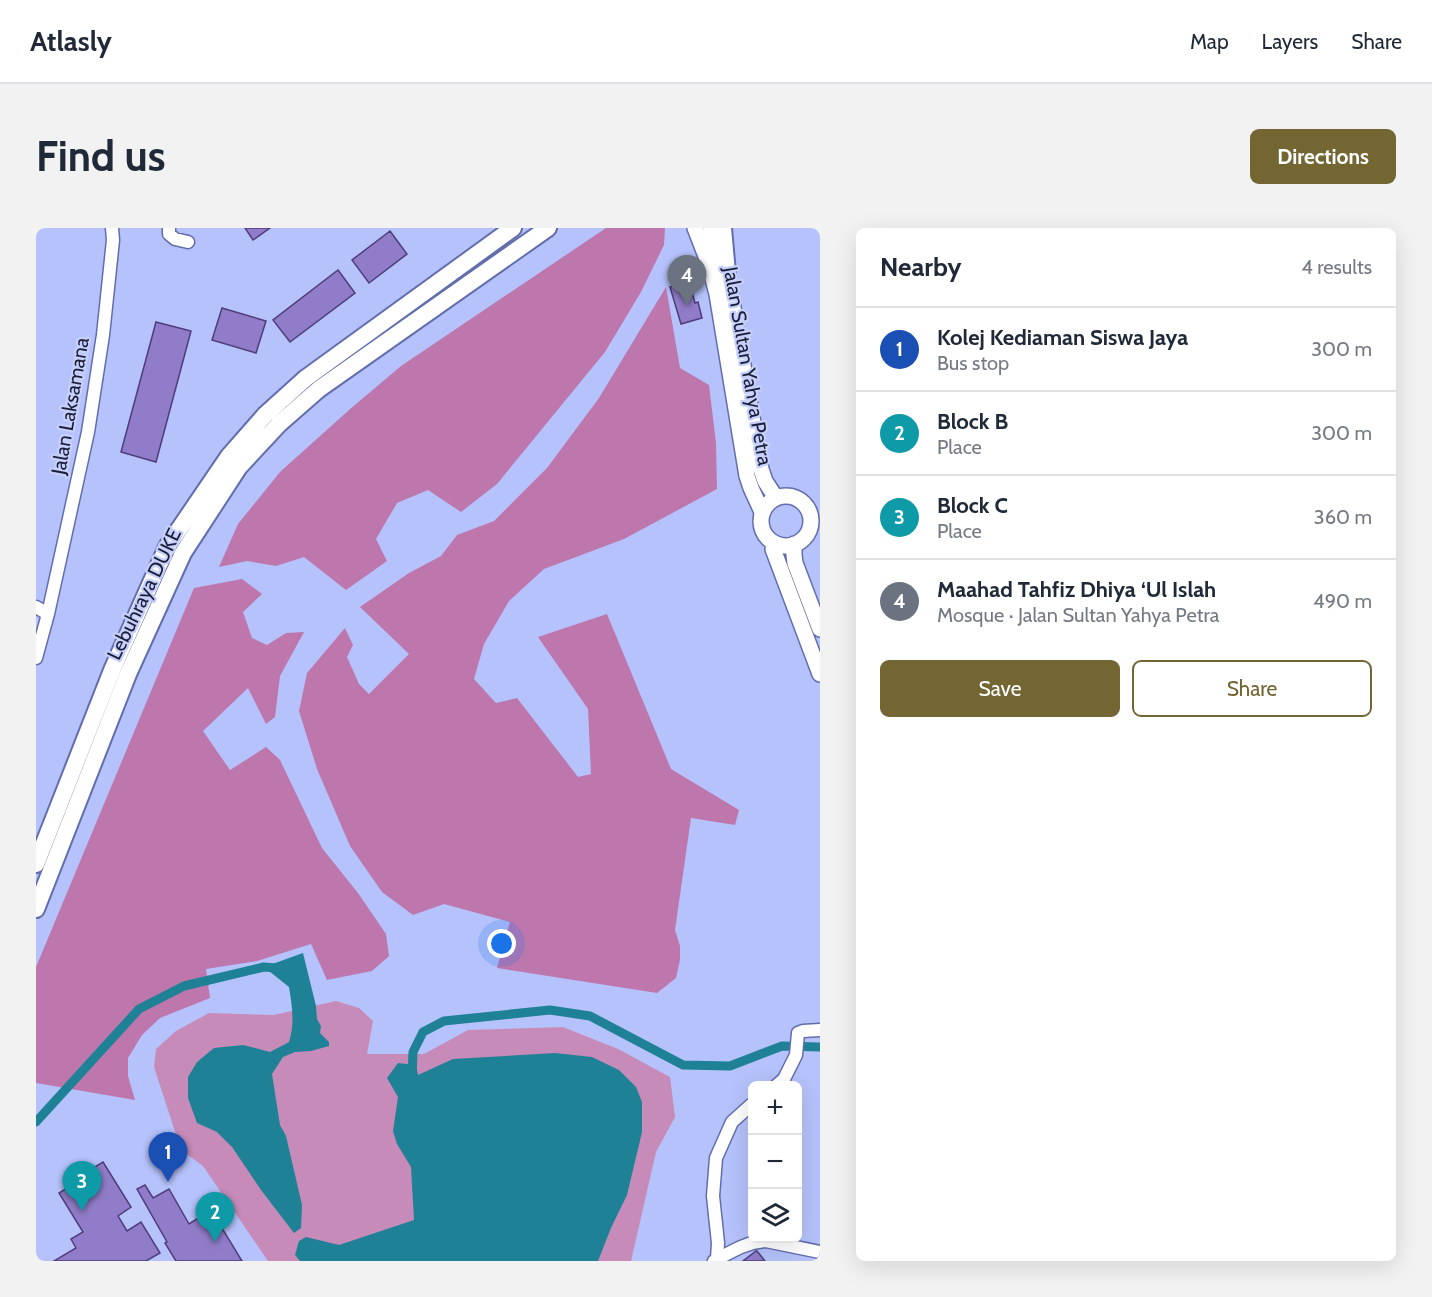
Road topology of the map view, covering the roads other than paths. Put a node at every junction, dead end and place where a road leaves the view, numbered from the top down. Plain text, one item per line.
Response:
1 (112, 228) edge
2 (169, 228) edge
3 (513, 228) edge
4 (548, 228) edge
5 (695, 228) edge
6 (711, 228) edge
7 (723, 228) edge
8 (188, 242) dead end
9 (728, 273) junction
10 (776, 498) junction
11 (762, 512) junction
12 (774, 543) junction
13 (794, 544) junction
14 (36, 607) edge
15 (48, 614) junction
16 (820, 629) edge
17 (36, 658) edge
18 (820, 674) edge
19 (36, 864) edge
20 (36, 909) edge
21 (820, 1030) edge
22 (782, 1081) edge
23 (748, 1108) edge
24 (717, 1235) junction
25 (738, 1248) junction
26 (820, 1252) edge
27 (716, 1260) edge

1 - 15 street, Jalan Laksamana
2 - 8 street
3 - 19 highway, Lebuhraya DUKE
4 - 20 highway, Lebuhraya DUKE
5 - 11 main road, Jalan Sultan Yahya Petra
6 - 9 main road, Jalan Sultan Yahya Petra
7 - 9 highway
9 - 10 main road, Jalan Sultan Yahya Petra
10 - 11 main road
10 - 13 main road
11 - 12 main road, Jalan Sultan Yahya Petra
12 - 13 main road
12 - 18 main road, Jalan Sultan Yahya Petra
13 - 16 main road
14 - 15 street
15 - 17 street, Jalan Laksamana
21 - 22 street
23 - 24 street
24 - 25 street
24 - 27 street
25 - 26 street
25 - 27 street

